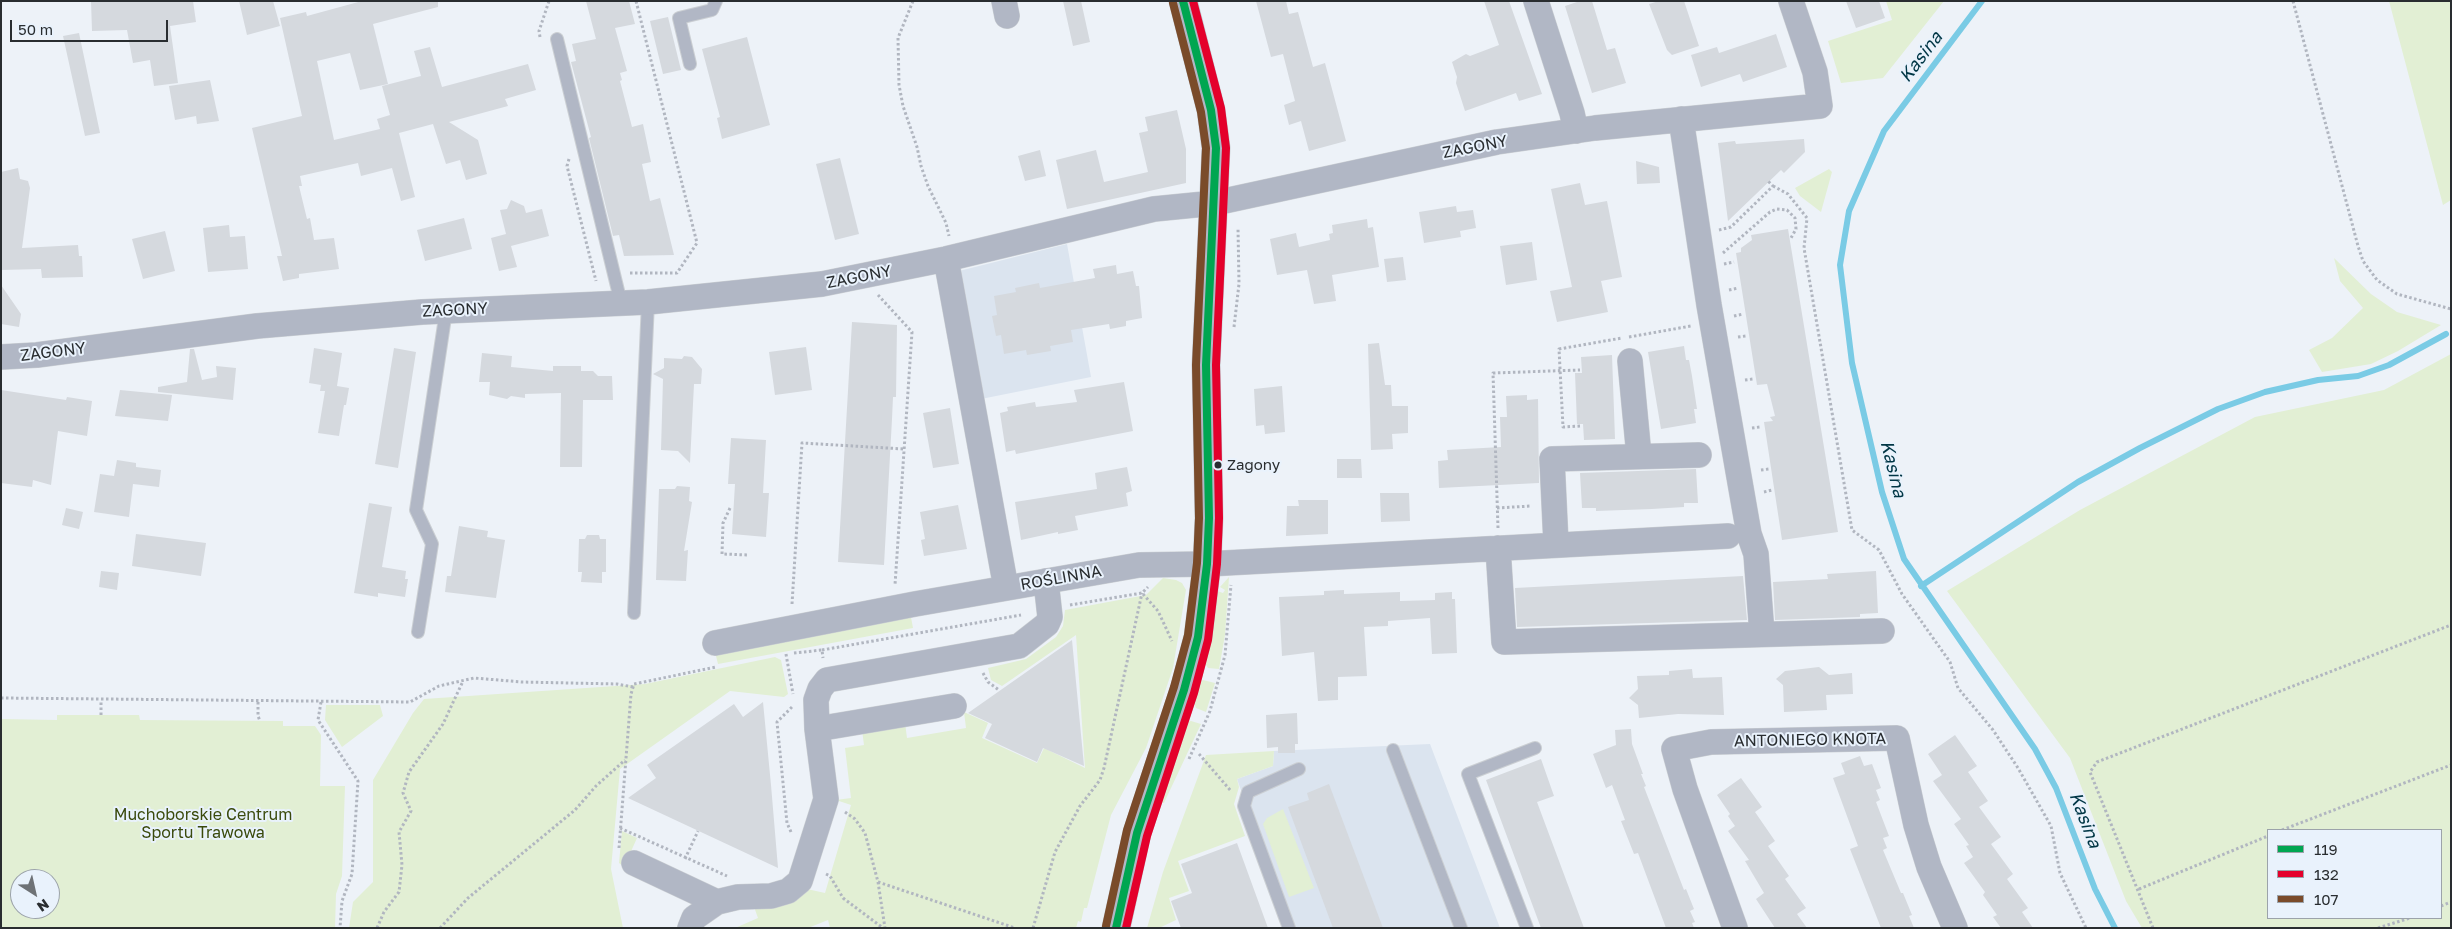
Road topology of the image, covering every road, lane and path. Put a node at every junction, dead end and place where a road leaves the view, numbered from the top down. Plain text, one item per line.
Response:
1 (636, 1) edge
2 (716, 1) edge
3 (913, 1) edge
4 (1183, 1) edge
5 (1536, 1) edge
6 (1791, 1) edge
7 (2293, 1) edge
8 (557, 39) dead end
9 (690, 64) dead end
10 (1681, 120) junction
11 (1576, 131) junction
12 (1767, 180) dead end
13 (1773, 186) junction
14 (1215, 203) junction
15 (1713, 232) dead end
16 (1791, 238) dead end
17 (948, 252) junction
18 (1717, 258) dead end
19 (614, 273) junction
20 (648, 302) junction
21 (621, 303) junction
22 (884, 304) dead end
23 (2451, 309) edge
24 (446, 311) junction
25 (1, 357) edge
26 (1630, 361) dead end
27 (1580, 370) dead end
28 (904, 449) junction
29 (1699, 454) dead end
30 (1640, 456) junction
31 (1533, 506) dead end
32 (730, 508) dead end
33 (1497, 508) junction
34 (1728, 536) dead end
35 (1556, 544) junction
36 (1498, 548) junction
37 (749, 555) dead end
38 (1207, 564) junction
39 (896, 576) dead end
40 (1046, 581) junction
41 (1154, 581) dead end
42 (1006, 588) junction
43 (1142, 593) junction
44 (792, 609) dead end
45 (634, 613) dead end
46 (1050, 616) junction
47 (2451, 625) edge
48 (1882, 631) dead end
49 (418, 632) dead end
50 (1762, 634) junction
51 (822, 650) junction
52 (1175, 650) dead end
53 (780, 654) dead end
54 (786, 654) junction
55 (717, 655) joint
56 (463, 680) junction
57 (827, 680) junction
58 (633, 687) junction
59 (794, 696) dead end
60 (1, 698) edge
61 (101, 700) junction
62 (258, 702) junction
63 (321, 702) junction
64 (795, 704) dead end
65 (954, 706) dead end
66 (101, 715) dead end
67 (260, 721) dead end
68 (817, 729) junction
69 (1535, 748) dead end
70 (1393, 750) dead end
71 (1199, 754) dead end
72 (625, 760) junction
73 (2451, 765) edge
74 (1299, 769) dead end
75 (826, 799) junction
76 (1244, 806) junction
77 (620, 828) junction
78 (2285, 829) edge
79 (698, 831) dead end
80 (2267, 836) edge
81 (795, 841) dead end
82 (685, 858) junction
83 (626, 860) joint
84 (804, 868) junction
85 (735, 879) dead end
86 (674, 882) junction
87 (878, 882) junction
88 (2139, 889) junction
89 (717, 902) junction
90 (2407, 919) edge
91 (692, 923) edge
92 (340, 928) edge
93 (377, 928) edge
94 (440, 928) edge
95 (669, 928) edge
96 (884, 928) edge
97 (1015, 928) edge
98 (1033, 928) edge
99 (1116, 928) edge
100 (1289, 928) edge
101 (1460, 928) edge
102 (1527, 928) edge
103 (1736, 928) edge
104 (1956, 928) edge
105 (2086, 928) edge
106 (2153, 928) edge
107 (2378, 928) edge

1 - 19 path
2 - 9 lane
3 - 17 path
4 - 14 street
5 - 11 street
6 - 10 street, ZAGONY
7 - 23 path
8 - 19 lane
10 - 11 street, ZAGONY
10 - 50 street
11 - 14 street, ZAGONY
12 - 13 path
13 - 15 path
13 - 105 path
14 - 17 street, ZAGONY
14 - 38 street
16 - 18 path
17 - 20 street, ZAGONY
17 - 42 street
19 - 21 lane
20 - 21 street, ZAGONY
20 - 45 lane
21 - 24 street, ZAGONY
22 - 28 path
24 - 25 street, ZAGONY
24 - 49 lane
26 - 30 street
27 - 33 path
28 - 39 path
28 - 44 path
29 - 30 street
30 - 35 street
31 - 33 path
32 - 37 path
33 - 36 path
34 - 35 street, ROŚLINNA
35 - 36 street, ROŚLINNA
36 - 38 street, ROŚLINNA
36 - 50 street
38 - 40 street, ROŚLINNA
38 - 99 street
40 - 42 street, ROŚLINNA
40 - 46 street
41 - 43 path
42 - 55 street, ROŚLINNA
43 - 46 path
43 - 52 path
43 - 98 path
46 - 51 path
46 - 57 street
47 - 88 path
48 - 50 street
51 - 54 path
51 - 57 path
53 - 54 path
54 - 59 path
55 - 58 path
56 - 58 path
56 - 63 path
56 - 93 path
57 - 68 street
58 - 72 path
60 - 61 path
61 - 62 path
61 - 66 path
62 - 63 path
62 - 67 path
63 - 92 path
64 - 81 path
65 - 68 street
68 - 75 street
69 - 102 lane
70 - 101 lane
71 - 76 path
72 - 77 path
72 - 94 path
73 - 78 path
74 - 76 lane
75 - 84 street
75 - 87 path
76 - 100 lane
77 - 82 path
77 - 83 path
79 - 82 path
80 - 88 path
82 - 85 path
82 - 86 path
83 - 86 street
84 - 89 street
84 - 96 path
86 - 89 street
87 - 96 path
87 - 97 path
88 - 106 path
89 - 91 street
90 - 107 path
91 - 95 street
103 - 104 street, ANTONIEGO KNOTA

